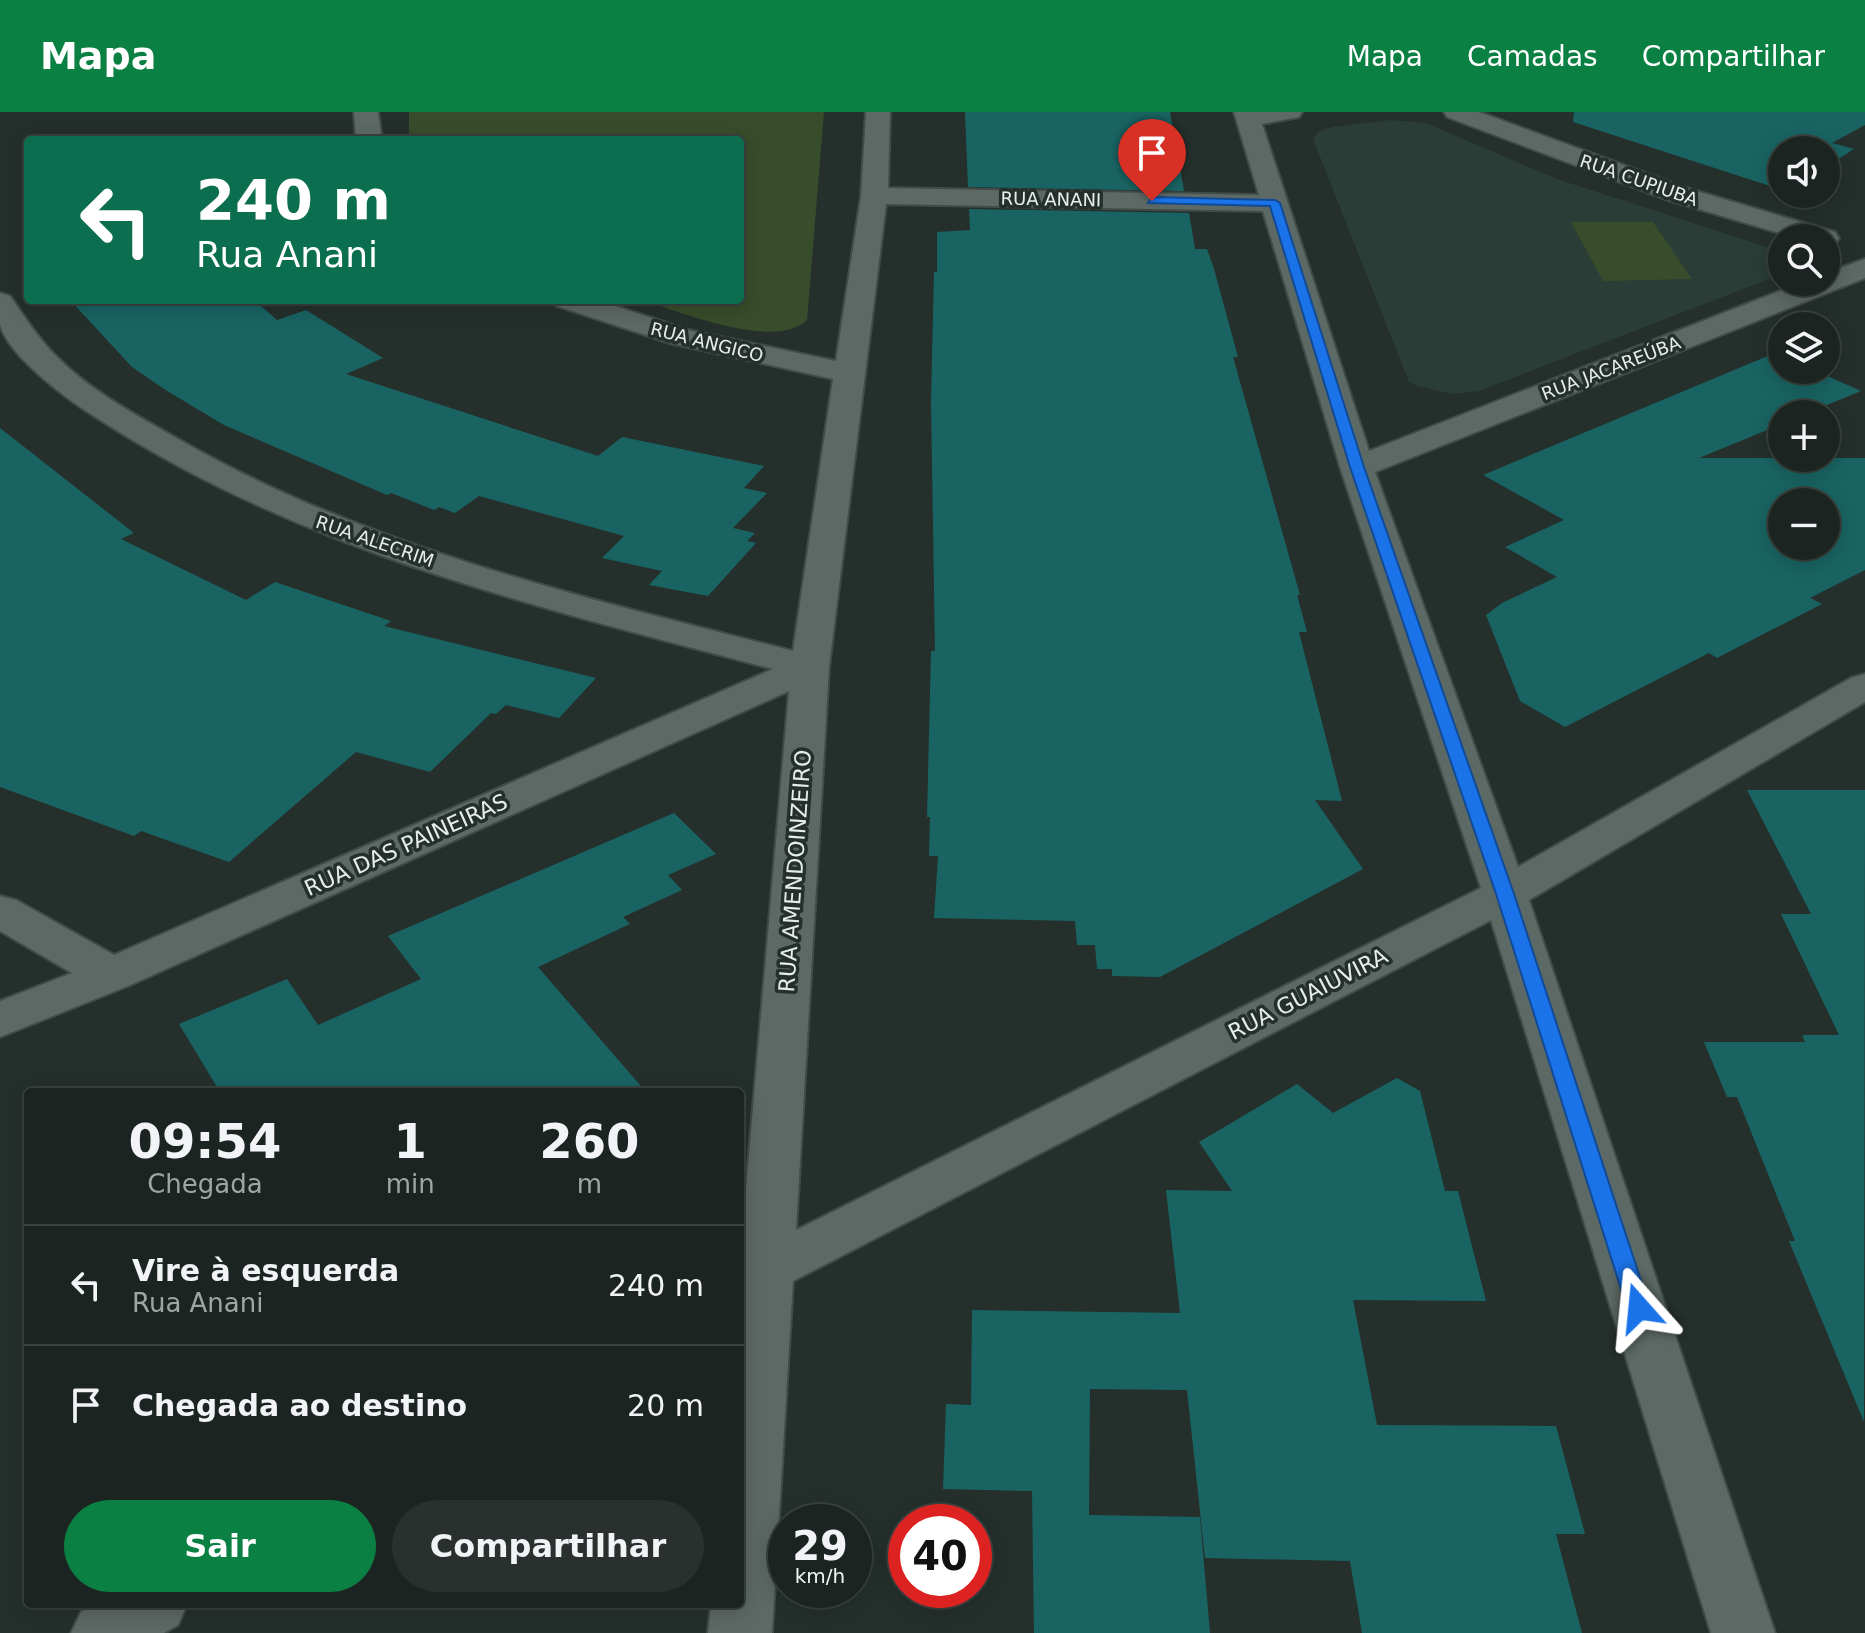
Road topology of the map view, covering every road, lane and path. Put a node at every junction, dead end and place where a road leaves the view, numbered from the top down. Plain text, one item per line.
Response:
1 (366, 112) edge
2 (878, 112) edge
3 (1290, 112) edge
4 (1456, 112) edge
5 (1247, 115) edge
6 (369, 136) edge
7 (874, 196) junction
8 (1275, 203) junction
9 (1781, 224) edge
10 (1840, 242) edge
11 (1865, 250) edge
12 (1865, 268) edge
13 (0, 302) edge
14 (579, 304) edge
15 (851, 374) junction
16 (1357, 467) junction
17 (810, 667) junction
18 (1865, 686) edge
19 (1505, 894) junction
20 (0, 911) edge
21 (112, 975) junction
22 (0, 1020) edge
23 (752, 1277) edge
24 (744, 1514) edge
25 (149, 1608) edge
26 (741, 1608) edge
27 (103, 1633) edge
28 (740, 1633) edge
29 (1743, 1633) edge

1 - 6 street
2 - 7 street, RUA AMENDOINZEIRO
3 - 5 street
4 - 9 street, RUA CUPIUBA
5 - 8 street
7 - 8 street, RUA ANANI
7 - 15 street, RUA AMENDOINZEIRO
8 - 16 street
10 - 11 street, RUA CUPIUBA
12 - 16 street, RUA JACAREÚBA
13 - 17 street, RUA ALECRIM
14 - 15 street, RUA ANGICO
15 - 17 street, RUA AMENDOINZEIRO
16 - 19 street
17 - 21 street, RUA DAS PAINEIRAS
17 - 23 street, RUA AMENDOINZEIRO
18 - 19 street, RUA GUAIUVIRA
19 - 23 street, RUA GUAIUVIRA
19 - 29 street
20 - 21 street
21 - 22 street, RUA DAS PAINEIRAS
23 - 24 street, RUA AMENDOINZEIRO
25 - 27 street
26 - 28 street, RUA AMENDOINZEIRO

